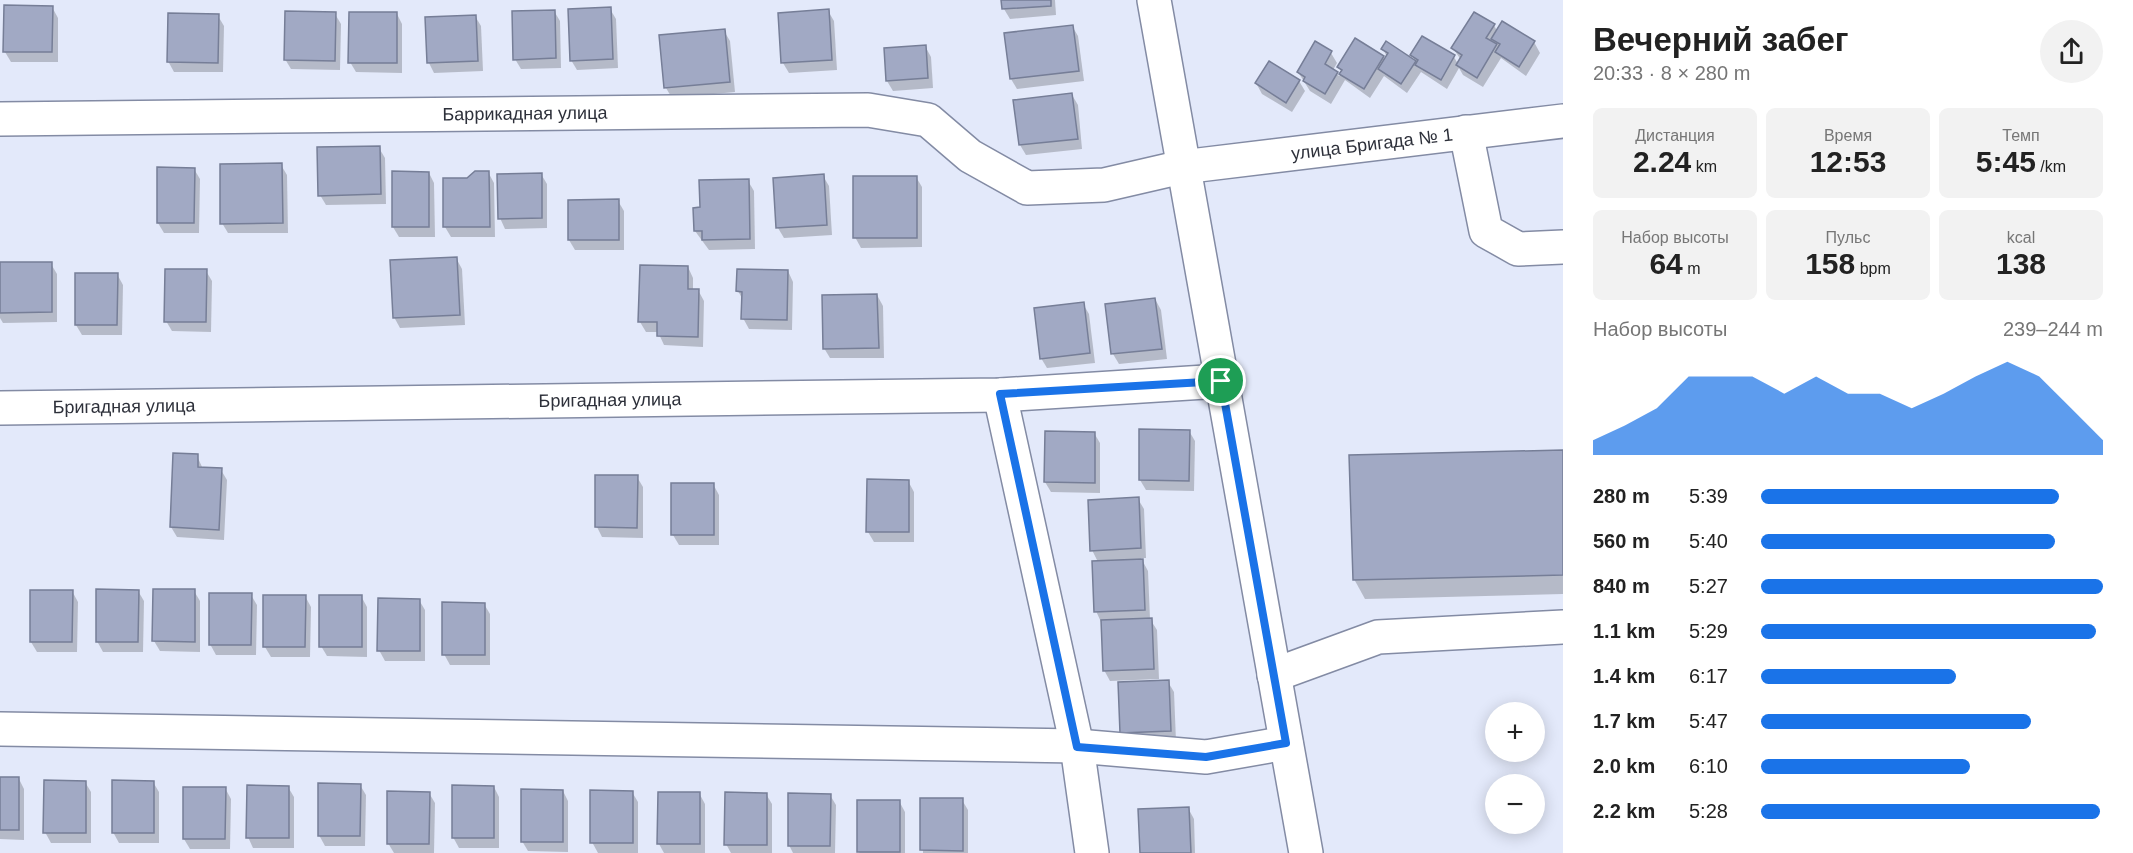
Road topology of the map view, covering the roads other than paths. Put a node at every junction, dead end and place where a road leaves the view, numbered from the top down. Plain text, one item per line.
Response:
1 (1154, 0) edge
2 (0, 119) edge
3 (1563, 121) edge
4 (1466, 132) junction
5 (1182, 167) junction
6 (1563, 247) edge
7 (1221, 381) junction
8 (1000, 394) junction
9 (0, 408) edge
10 (1563, 627) edge
11 (1274, 675) junction
12 (0, 729) edge
13 (1286, 743) junction
14 (1077, 747) junction
15 (1092, 853) edge
16 (1306, 853) edge

1 - 5 street
2 - 5 street, Баррикадная улица
3 - 4 street, улица Бригада № 1
4 - 5 street, улица Бригада № 1
4 - 6 street
5 - 7 street
7 - 8 street, Бригадная улица
7 - 11 street
8 - 9 street, Бригадная улица
8 - 14 street
10 - 11 street
11 - 13 street
12 - 14 street
13 - 14 street
13 - 16 street
14 - 15 street

